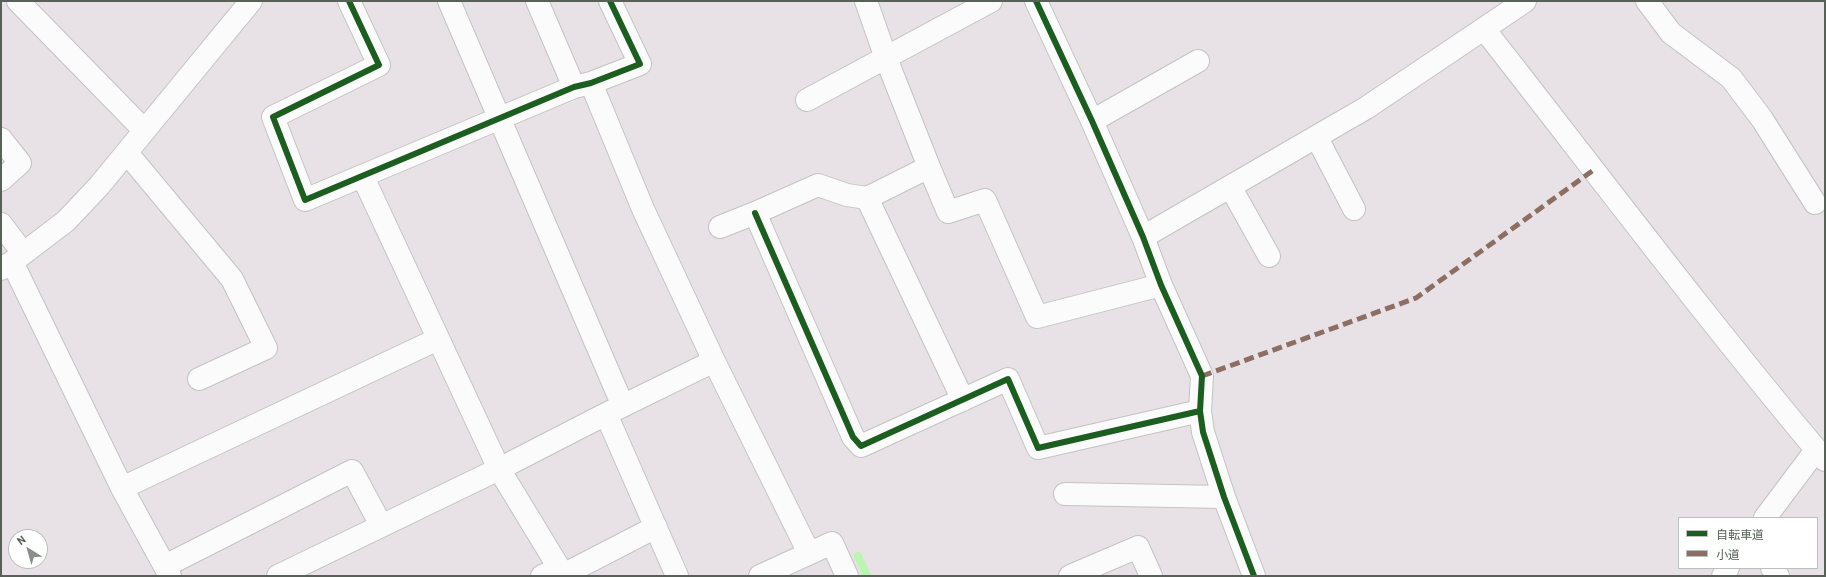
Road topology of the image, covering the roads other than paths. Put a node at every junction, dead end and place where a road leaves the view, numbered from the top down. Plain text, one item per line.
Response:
1 (18, 1) edge
2 (251, 1) edge
3 (349, 1) edge
4 (449, 1) edge
5 (537, 1) edge
6 (610, 1) edge
7 (866, 1) edge
8 (991, 1) edge
9 (1647, 1) edge
10 (1039, 2) edge
11 (1514, 4) edge
12 (1484, 29) junction
13 (886, 58) junction
14 (1198, 61) dead end
15 (583, 85) junction
16 (807, 100) dead end
17 (498, 118) junction
18 (1092, 121) junction
19 (144, 130) junction
20 (1316, 138) junction
21 (1, 140) edge
22 (127, 153) junction
23 (929, 167) junction
24 (362, 177) junction
25 (1, 180) edge
26 (1231, 188) junction
27 (867, 198) junction
28 (1815, 203) dead end
29 (1354, 209) dead end
30 (755, 213) junction
31 (1, 224) edge
32 (720, 227) dead end
33 (1142, 237) junction
34 (1269, 256) dead end
35 (12, 261) edge
36 (1161, 285) junction
37 (438, 340) junction
38 (714, 361) junction
39 (199, 378) dead end
40 (963, 400) junction
41 (614, 410) junction
42 (1200, 411) junction
43 (1821, 455) edge
44 (500, 469) junction
45 (122, 488) junction
46 (1065, 494) dead end
47 (1224, 497) junction
48 (1766, 517) edge
49 (381, 525) junction
50 (656, 527) junction
51 (809, 553) junction
52 (167, 571) edge
53 (278, 576) edge
54 (557, 576) edge
55 (677, 576) edge
56 (760, 576) edge
57 (847, 576) edge
58 (1070, 576) edge
59 (1151, 576) edge
60 (1254, 576) edge

1 - 19 street
2 - 19 street
3 - 24 street
4 - 17 street
5 - 15 street
6 - 15 street
7 - 13 street
8 - 13 street
9 - 28 street
10 - 18 street
11 - 12 street
12 - 20 street
12 - 43 street
13 - 16 street
13 - 23 street
14 - 18 street
15 - 17 street
15 - 38 street
17 - 24 street
17 - 41 street
18 - 33 street
19 - 22 street
20 - 26 street
20 - 29 street
21 - 25 street
22 - 35 street
22 - 39 street
23 - 27 street
23 - 36 street
24 - 37 street
26 - 33 street
26 - 34 street
27 - 30 street
27 - 40 street
30 - 32 street
30 - 40 street
31 - 35 street
33 - 36 street
35 - 45 street
36 - 42 street
37 - 44 street
37 - 45 street
38 - 41 street
38 - 51 street
40 - 42 street
41 - 44 street
41 - 50 street
42 - 47 street
43 - 48 street
44 - 49 street
44 - 54 street
45 - 52 street
46 - 47 street
47 - 60 street
49 - 52 street
49 - 53 street
50 - 54 street
50 - 55 street
51 - 56 street
51 - 57 street
58 - 59 street

